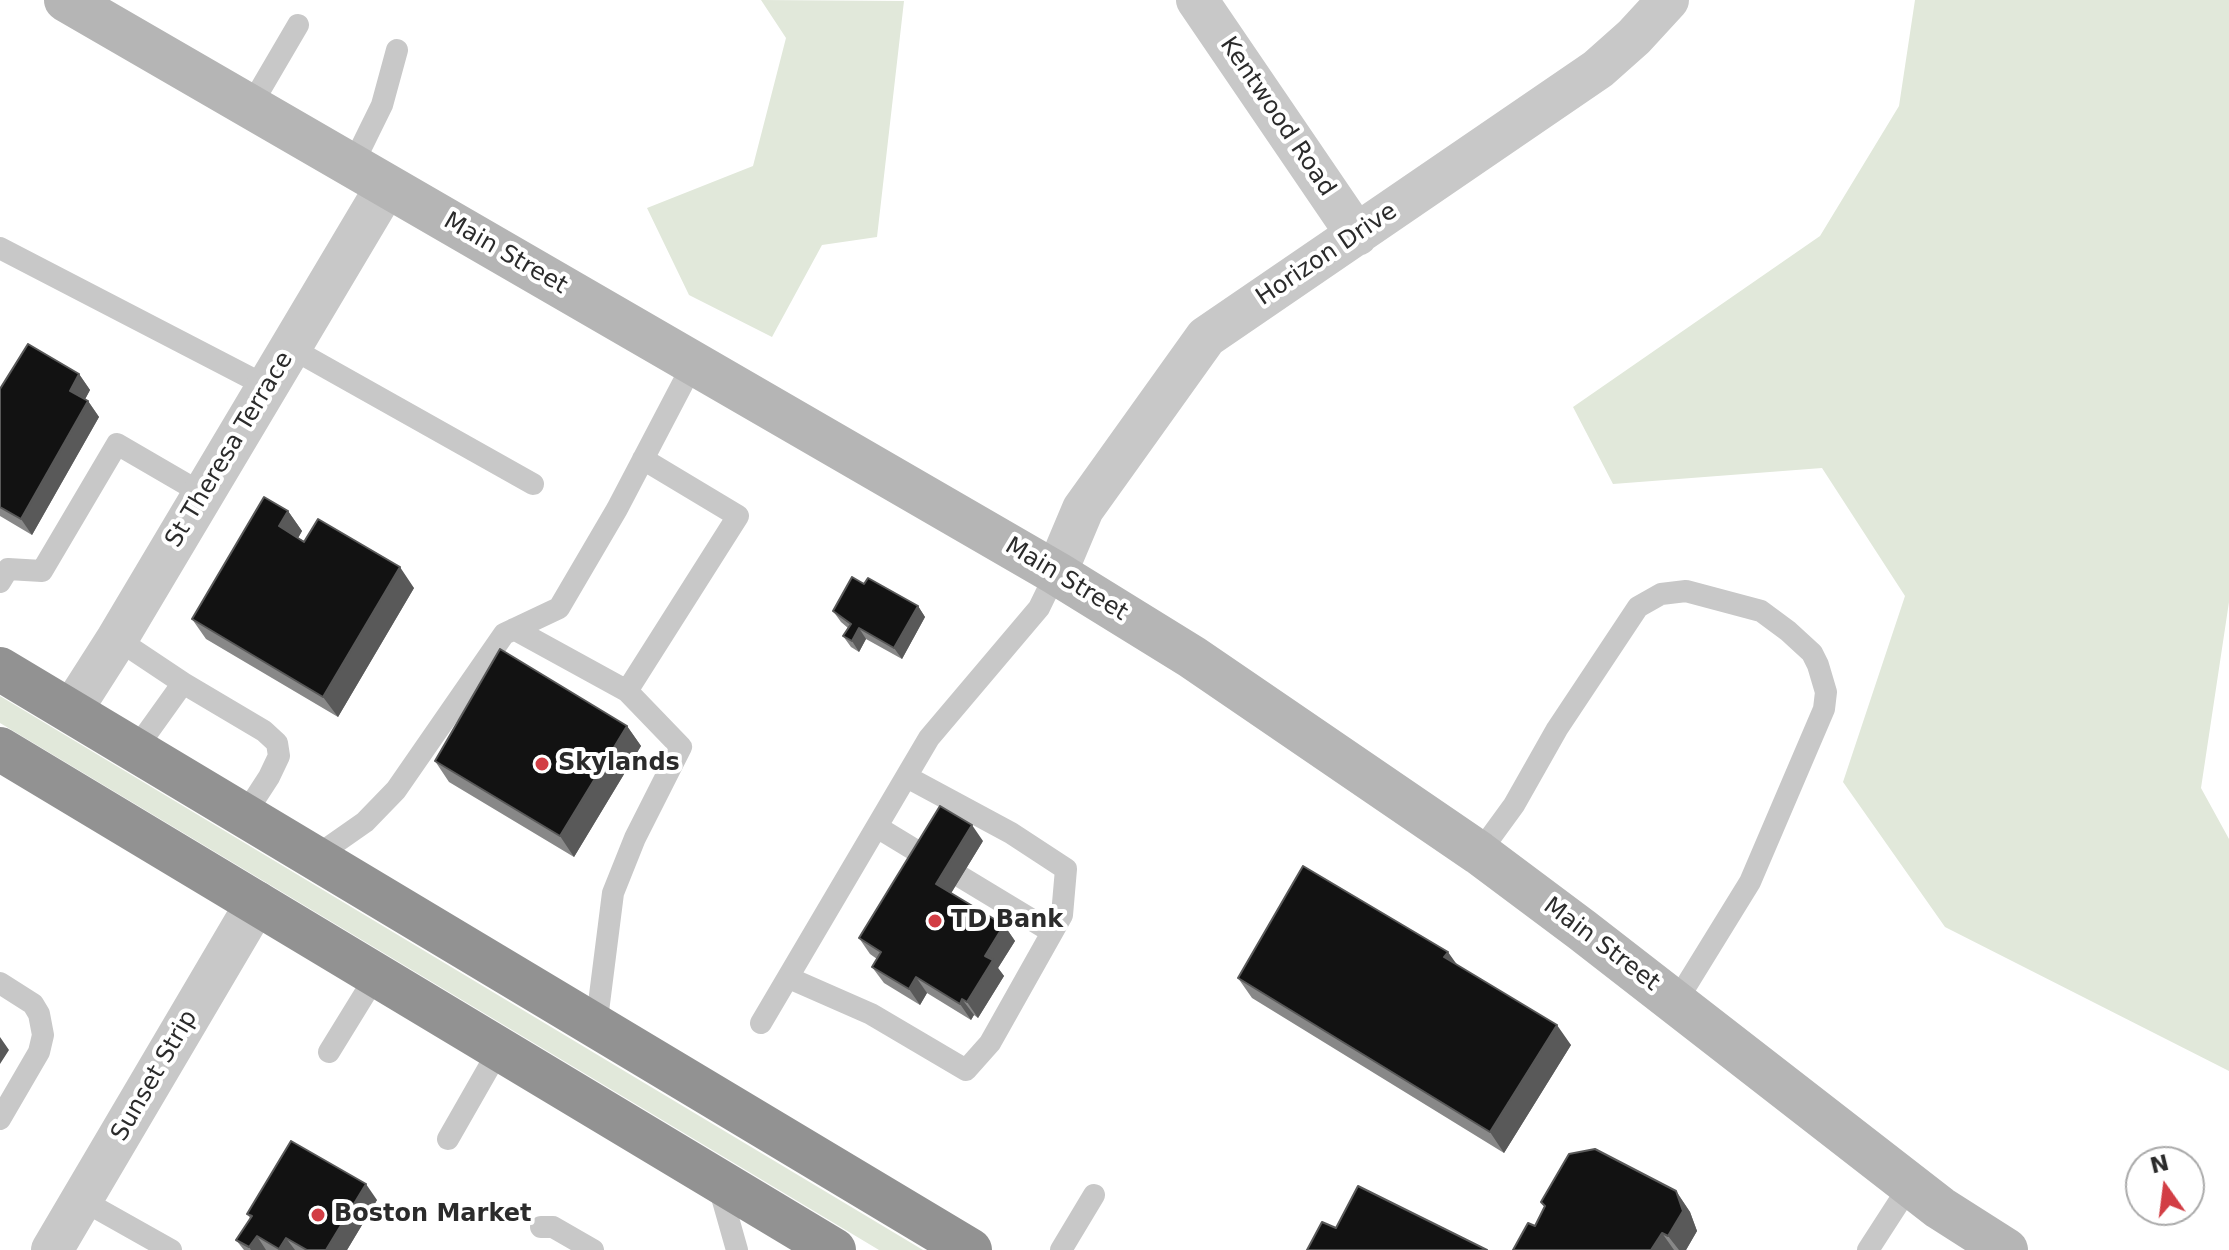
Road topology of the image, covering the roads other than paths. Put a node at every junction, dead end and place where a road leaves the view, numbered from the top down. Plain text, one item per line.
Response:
1 (66, 0) edge
2 (1197, 0) edge
3 (1668, 0) edge
4 (298, 25) dead end
5 (397, 50) dead end
6 (250, 107) junction
7 (369, 176) junction
8 (1357, 235) junction
9 (1, 251) edge
10 (291, 348) junction
11 (694, 362) junction
12 (268, 387) junction
13 (643, 459) junction
14 (533, 484) dead end
15 (203, 494) junction
16 (1056, 573) junction
17 (0, 582) edge
18 (514, 629) junction
19 (117, 639) junction
20 (0, 669) edge
21 (183, 683) junction
22 (627, 691) junction
23 (71, 711) junction
24 (0, 749) edge
25 (135, 750) junction
26 (907, 777) junction
27 (245, 814) junction
28 (877, 827) junction
29 (1479, 853) junction
30 (315, 857) junction
31 (928, 858) edge
32 (961, 877) dead end
33 (257, 902) junction
34 (1052, 932) junction
35 (377, 974) junction
36 (789, 978) junction
37 (0, 983) edge
38 (1676, 1002) junction
39 (761, 1023) dead end
40 (596, 1027) junction
41 (500, 1048) junction
42 (329, 1052) dead end
43 (0, 1119) edge
44 (448, 1139) dead end
45 (717, 1178) junction
46 (1910, 1185) junction
47 (1094, 1195) dead end
48 (82, 1200) junction
49 (541, 1227) dead end
50 (52, 1250) edge
51 (171, 1250) edge
52 (593, 1250) edge
53 (737, 1250) edge
54 (834, 1250) edge
55 (970, 1250) edge
56 (1061, 1250) edge
57 (1868, 1250) edge
58 (2006, 1250) edge

1 - 6 street, Main Street
2 - 8 street, Kentwood Road
3 - 8 street, Horizon Drive
4 - 6 lane
5 - 7 lane
6 - 7 street, Main Street
7 - 10 street, St Theresa Terrace
7 - 11 street, Main Street
8 - 16 street, Horizon Drive
9 - 12 lane
10 - 12 street, St Theresa Terrace
10 - 14 lane
11 - 13 lane
11 - 16 street, Main Street
12 - 15 street, St Theresa Terrace
13 - 18 lane
13 - 22 lane
15 - 17 lane
15 - 19 street, St Theresa Terrace
16 - 26 lane
16 - 29 street, Main Street
18 - 22 lane
18 - 30 lane
19 - 21 lane
19 - 23 street, St Theresa Terrace
20 - 23 highway
21 - 25 lane
21 - 27 lane
22 - 40 lane
23 - 25 highway
24 - 33 highway
25 - 27 highway
26 - 28 lane
26 - 34 lane
27 - 30 highway
28 - 31 lane
28 - 36 lane
29 - 38 street, Main Street
29 - 38 lane
30 - 40 highway
32 - 34 lane
33 - 35 highway
33 - 48 street, Sunset Strip
34 - 36 lane
35 - 41 highway
35 - 42 lane
36 - 39 lane
37 - 43 lane
38 - 46 street, Main Street
40 - 55 highway
41 - 44 lane
41 - 45 highway
45 - 53 lane
45 - 54 highway
46 - 57 lane
46 - 58 street, Main Street
47 - 56 lane
48 - 50 street, Sunset Strip
48 - 51 lane
49 - 52 lane

